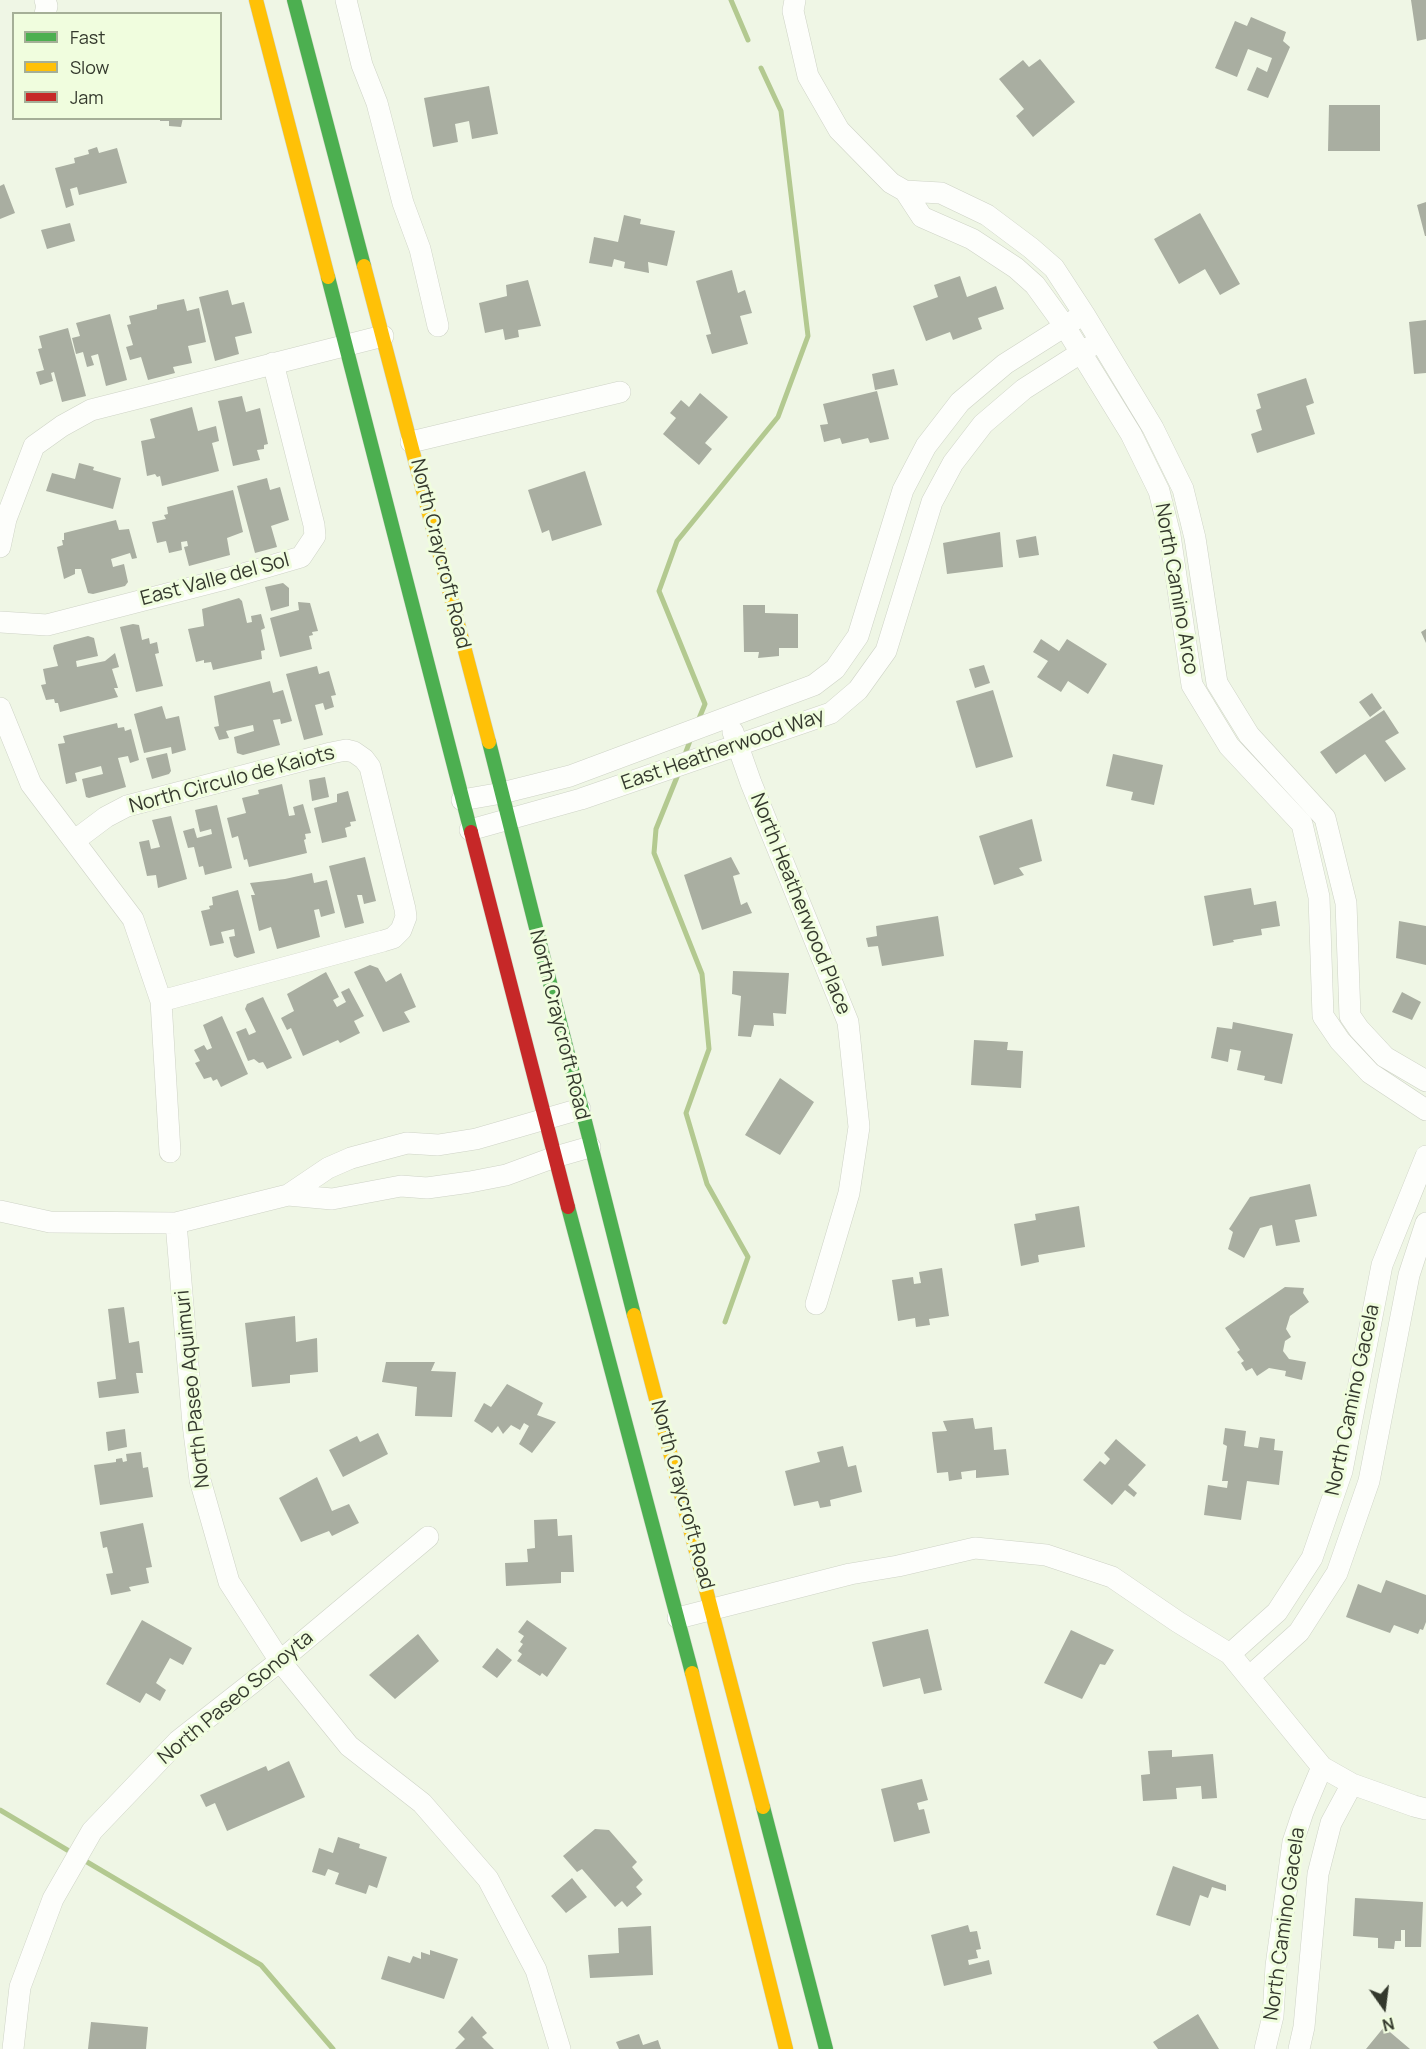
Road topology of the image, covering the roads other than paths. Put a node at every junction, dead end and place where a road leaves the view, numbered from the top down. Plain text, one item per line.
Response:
1 (256, 0) edge
2 (294, 0) edge
3 (346, 0) edge
4 (795, 0) edge
5 (905, 191) junction
6 (1084, 314) junction
7 (1064, 325) junction
8 (438, 326) dead end
9 (382, 336) junction
10 (1100, 341) junction
11 (346, 345) junction
12 (1081, 352) junction
13 (273, 363) junction
14 (620, 392) dead end
15 (411, 442) junction
16 (0, 547) edge
17 (0, 622) edge
18 (0, 708) edge
19 (727, 718) junction
20 (739, 745) junction
21 (502, 793) junction
22 (462, 800) junction
23 (508, 818) junction
24 (470, 830) junction
25 (75, 841) junction
26 (161, 1000) junction
27 (1426, 1081) edge
28 (580, 1109) junction
29 (1426, 1110) edge
30 (546, 1119) junction
31 (590, 1147) junction
32 (170, 1152) dead end
33 (555, 1156) junction
34 (1426, 1156) edge
35 (288, 1195) junction
36 (0, 1211) edge
37 (176, 1223) junction
38 (1426, 1223) edge
39 (816, 1304) dead end
40 (1357, 1389) junction
41 (1383, 1404) junction
42 (428, 1537) dead end
43 (712, 1611) junction
44 (678, 1618) junction
45 (1230, 1654) junction
46 (280, 1660) junction
47 (1249, 1677) junction
48 (1322, 1767) junction
49 (1352, 1784) junction
50 (1426, 1809) edge
51 (13, 2049) edge
52 (560, 2049) edge
53 (786, 2049) edge
54 (826, 2049) edge
55 (1265, 2049) edge
56 (1299, 2049) edge

1 - 11 main road, North Craycroft Road
2 - 9 main road, North Craycroft Road
3 - 8 street
4 - 5 street, North Camino Arco
5 - 6 street, North Camino Arco
5 - 7 street, North Camino Arco
6 - 7 street, East Heatherwood Way
6 - 10 street, North Camino Arco
7 - 12 street, North Camino Arco
7 - 19 street, East Heatherwood Way
9 - 11 street
9 - 15 main road, North Craycroft Road
10 - 12 street, East Heatherwood Way
10 - 27 street, North Camino Arco
11 - 13 street
11 - 22 main road, North Craycroft Road
12 - 20 street, East Heatherwood Way
12 - 29 street, North Camino Arco
13 - 16 street
13 - 17 street, East Valle del Sol
14 - 15 street
15 - 21 main road, North Craycroft Road
18 - 25 street
19 - 20 street, North Heatherwood Place
19 - 21 street, East Heatherwood Way
20 - 23 street, East Heatherwood Way
20 - 39 street, North Heatherwood Place
21 - 22 street, East Heatherwood Way
21 - 23 main road, North Craycroft Road
22 - 24 main road, North Craycroft Road
23 - 24 street, East Heatherwood Way
23 - 28 main road, North Craycroft Road
24 - 30 main road, North Craycroft Road
25 - 26 street
25 - 26 street, North Circulo de Kaiots
26 - 32 street
28 - 30 street
28 - 31 main road, North Craycroft Road
30 - 33 main road, North Craycroft Road
30 - 35 street
31 - 33 street
31 - 43 main road, North Craycroft Road
33 - 35 street
33 - 44 main road, North Craycroft Road
34 - 40 street, North Camino Gacela
35 - 37 street
36 - 37 street
37 - 46 street, North Paseo Aquimuri
38 - 41 street, North Camino Gacela
40 - 41 street
40 - 45 street, North Camino Gacela
41 - 47 street, North Camino Gacela
42 - 46 street, North Paseo Sonoyta
43 - 44 street
43 - 45 street
43 - 54 main road, North Craycroft Road
44 - 53 main road, North Craycroft Road
45 - 47 street
46 - 51 street, North Paseo Sonoyta
46 - 52 street, North Paseo Aquimuri
47 - 48 street
48 - 49 street
48 - 55 street, North Camino Gacela
49 - 50 street
49 - 56 street, North Camino Gacela

